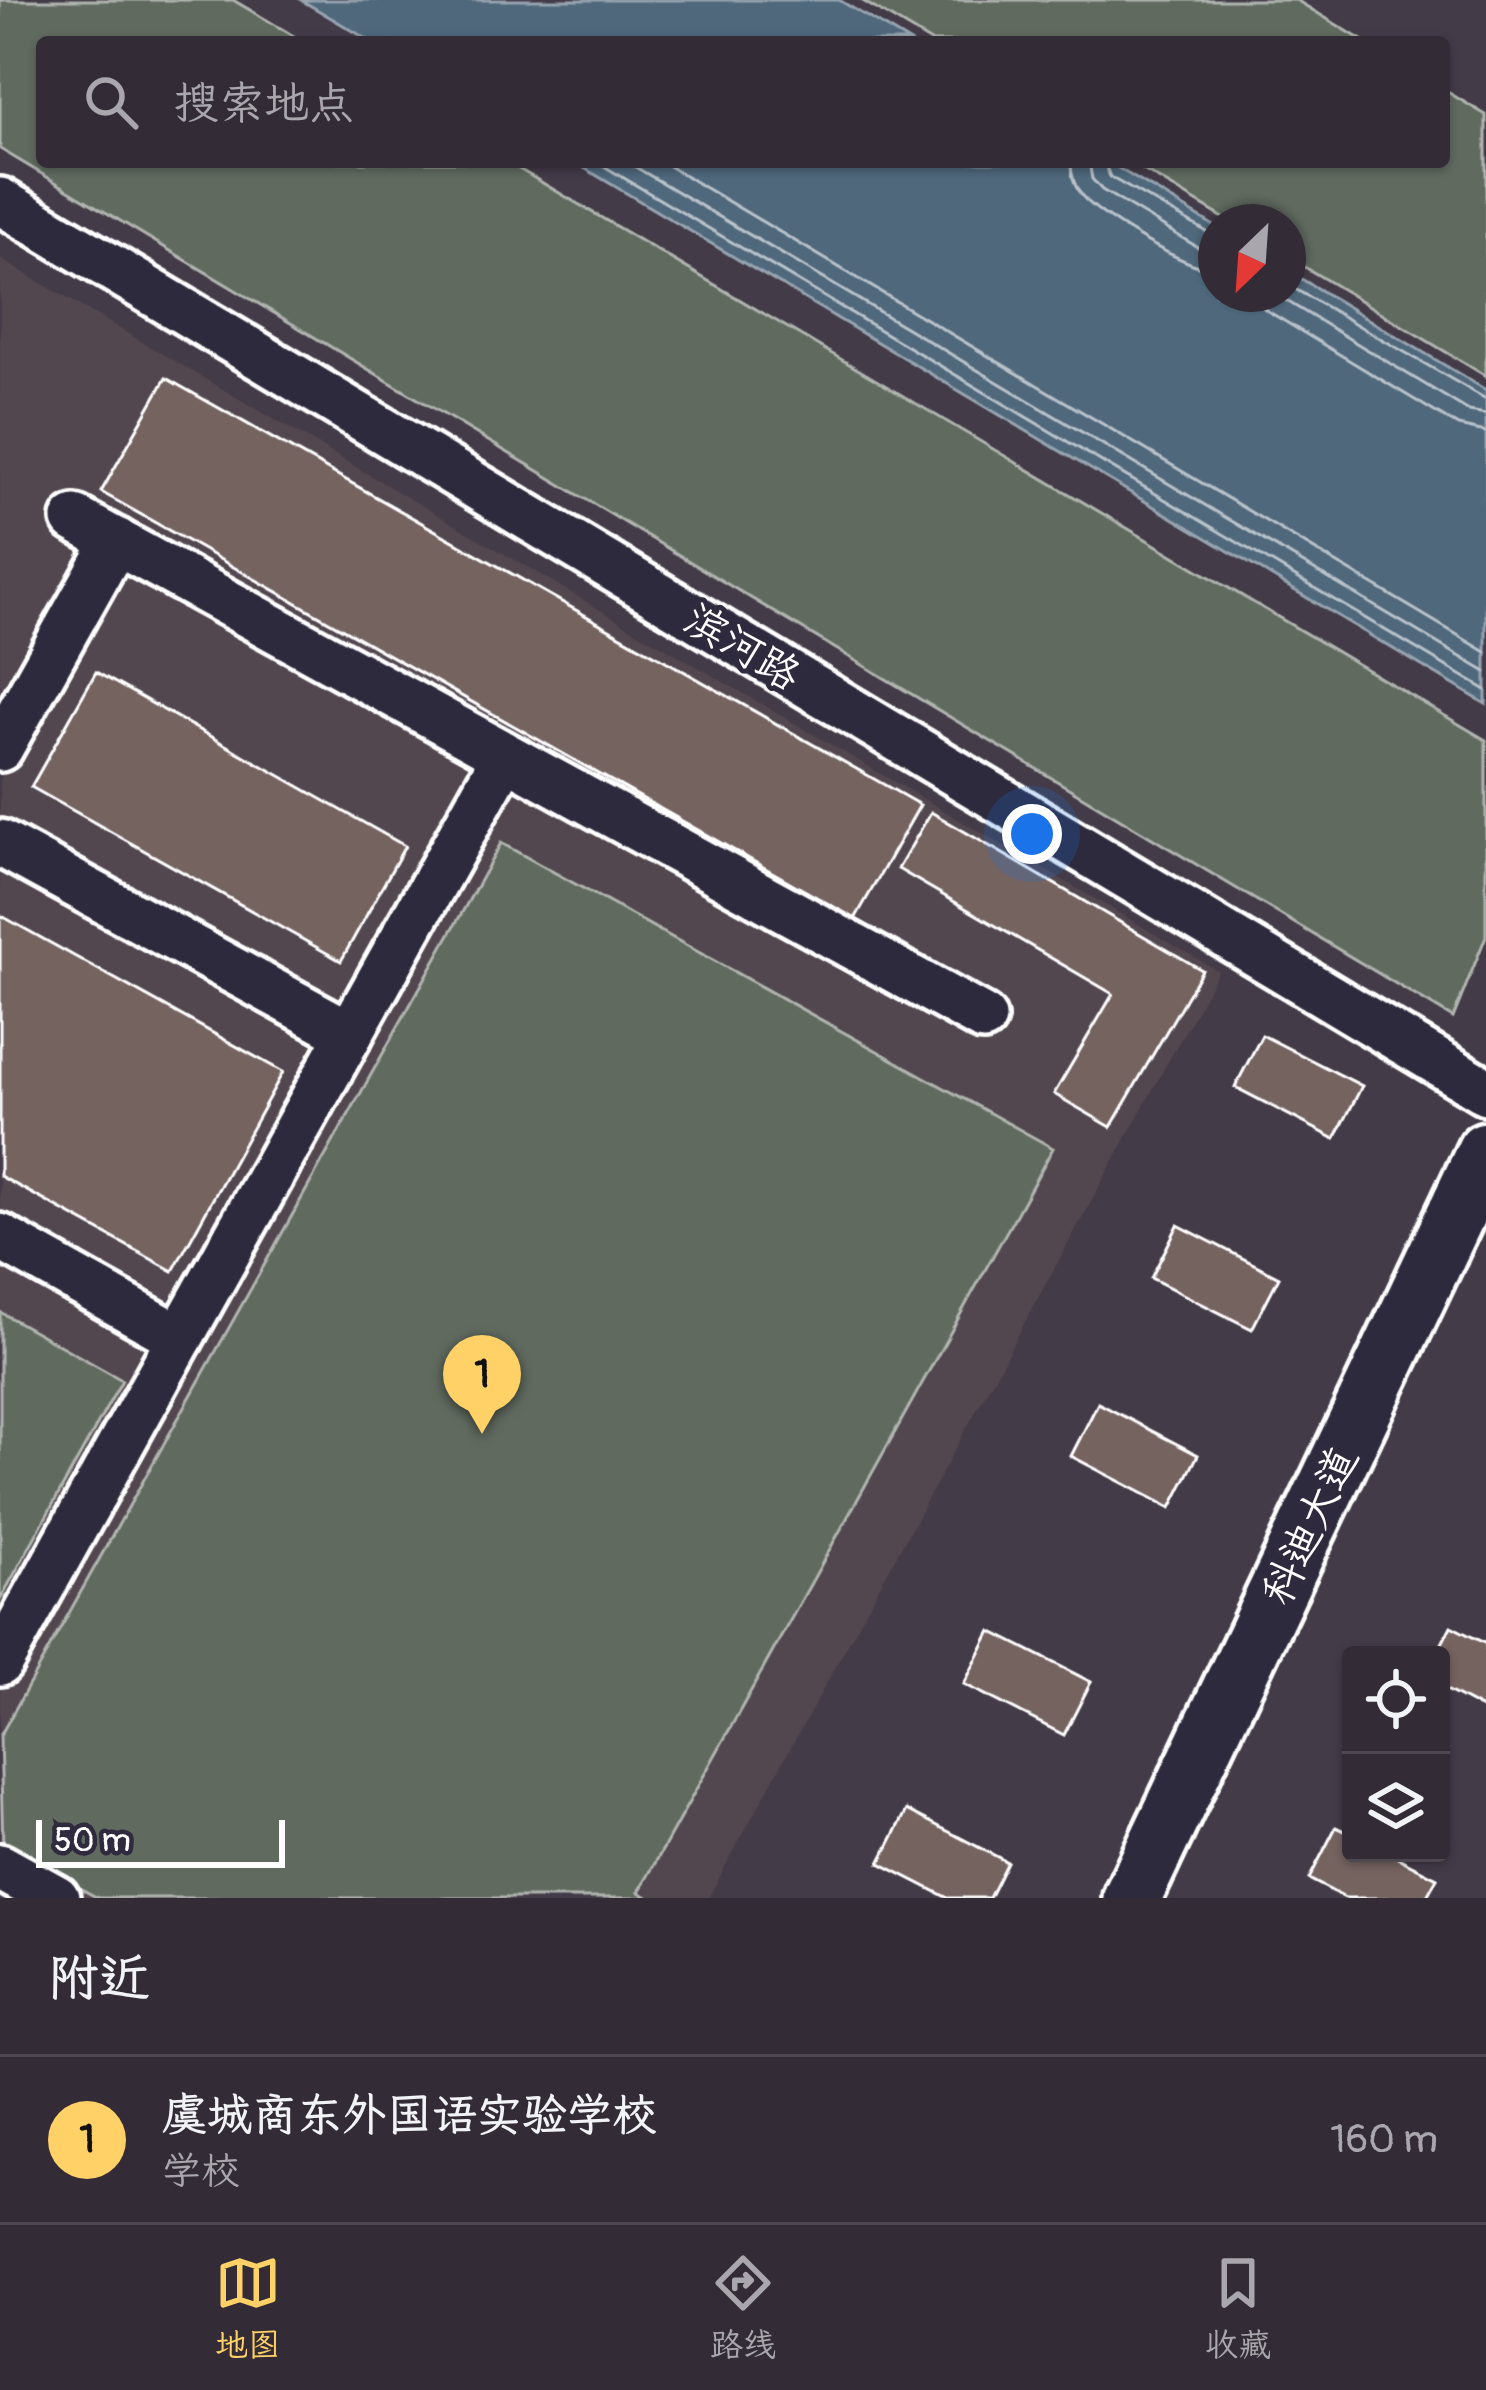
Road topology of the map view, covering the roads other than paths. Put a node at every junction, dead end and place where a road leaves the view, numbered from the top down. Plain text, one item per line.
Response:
1 (0, 201) edge
2 (75, 519) dead end
3 (116, 541) junction
4 (0, 748) edge
5 (505, 756) junction
6 (0, 843) edge
7 (982, 1018) dead end
8 (350, 1034) junction
9 (1486, 1091) edge
10 (1486, 1151) edge
11 (1486, 1234) edge
12 (0, 1238) edge
13 (180, 1338) junction
14 (0, 1662) edge
15 (0, 1867) edge
16 (56, 1898) edge
17 (1132, 1898) edge
18 (1172, 1898) edge

1 - 9 street, 滨河路
2 - 3 street
3 - 4 street
3 - 5 street
5 - 7 street
5 - 8 street
6 - 8 street
8 - 13 street
10 - 17 main road, 科迪大道
11 - 18 main road, 科迪大道
12 - 13 street
13 - 14 street
15 - 16 street

